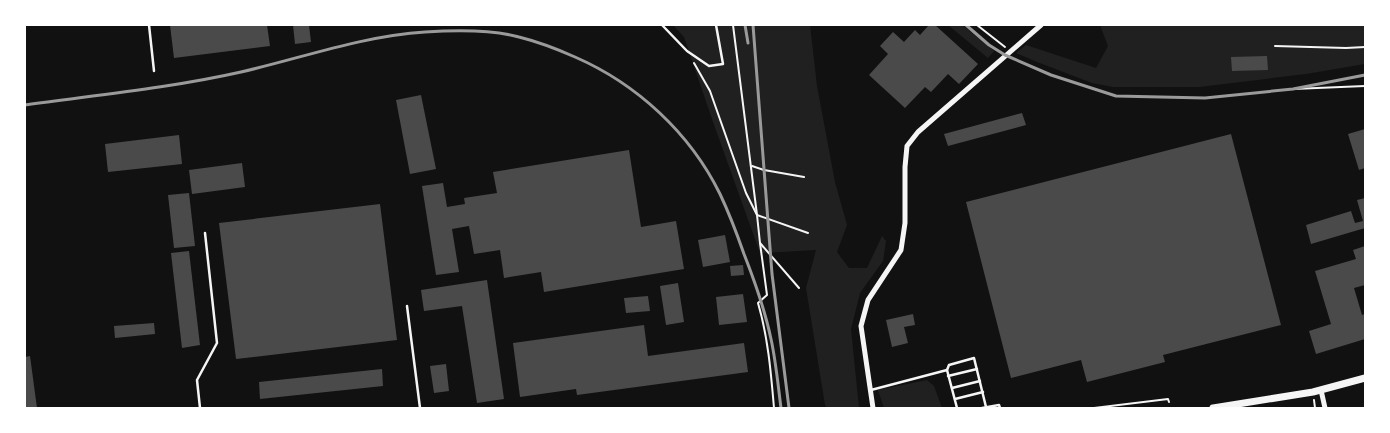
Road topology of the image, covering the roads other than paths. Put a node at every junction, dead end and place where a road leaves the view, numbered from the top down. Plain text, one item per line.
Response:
1 (150, 25) edge
2 (662, 25) edge
3 (716, 25) edge
4 (1041, 25) edge
5 (154, 71) dead end
6 (205, 233) dead end
7 (407, 306) dead end
8 (977, 369) junction
9 (947, 370) junction
10 (948, 376) junction
11 (1365, 378) edge
12 (980, 381) junction
13 (952, 388) junction
14 (871, 390) junction
15 (1321, 390) junction
16 (983, 392) junction
17 (955, 399) junction
18 (986, 407) edge
19 (200, 408) edge
20 (420, 408) edge
21 (873, 408) edge
22 (957, 408) edge
23 (982, 408) edge
24 (1000, 408) edge
25 (1213, 408) edge
26 (1325, 408) edge

1 - 5 lane
2 - 3 lane
4 - 14 street
6 - 19 lane
7 - 20 lane
8 - 9 lane
8 - 10 lane
8 - 12 lane
9 - 10 lane
9 - 14 lane
10 - 13 lane
11 - 15 main road
12 - 13 lane
12 - 16 lane
13 - 17 lane
14 - 21 street
15 - 25 main road
15 - 26 street
16 - 17 lane
16 - 18 lane
17 - 22 lane
18 - 23 lane
18 - 24 lane

